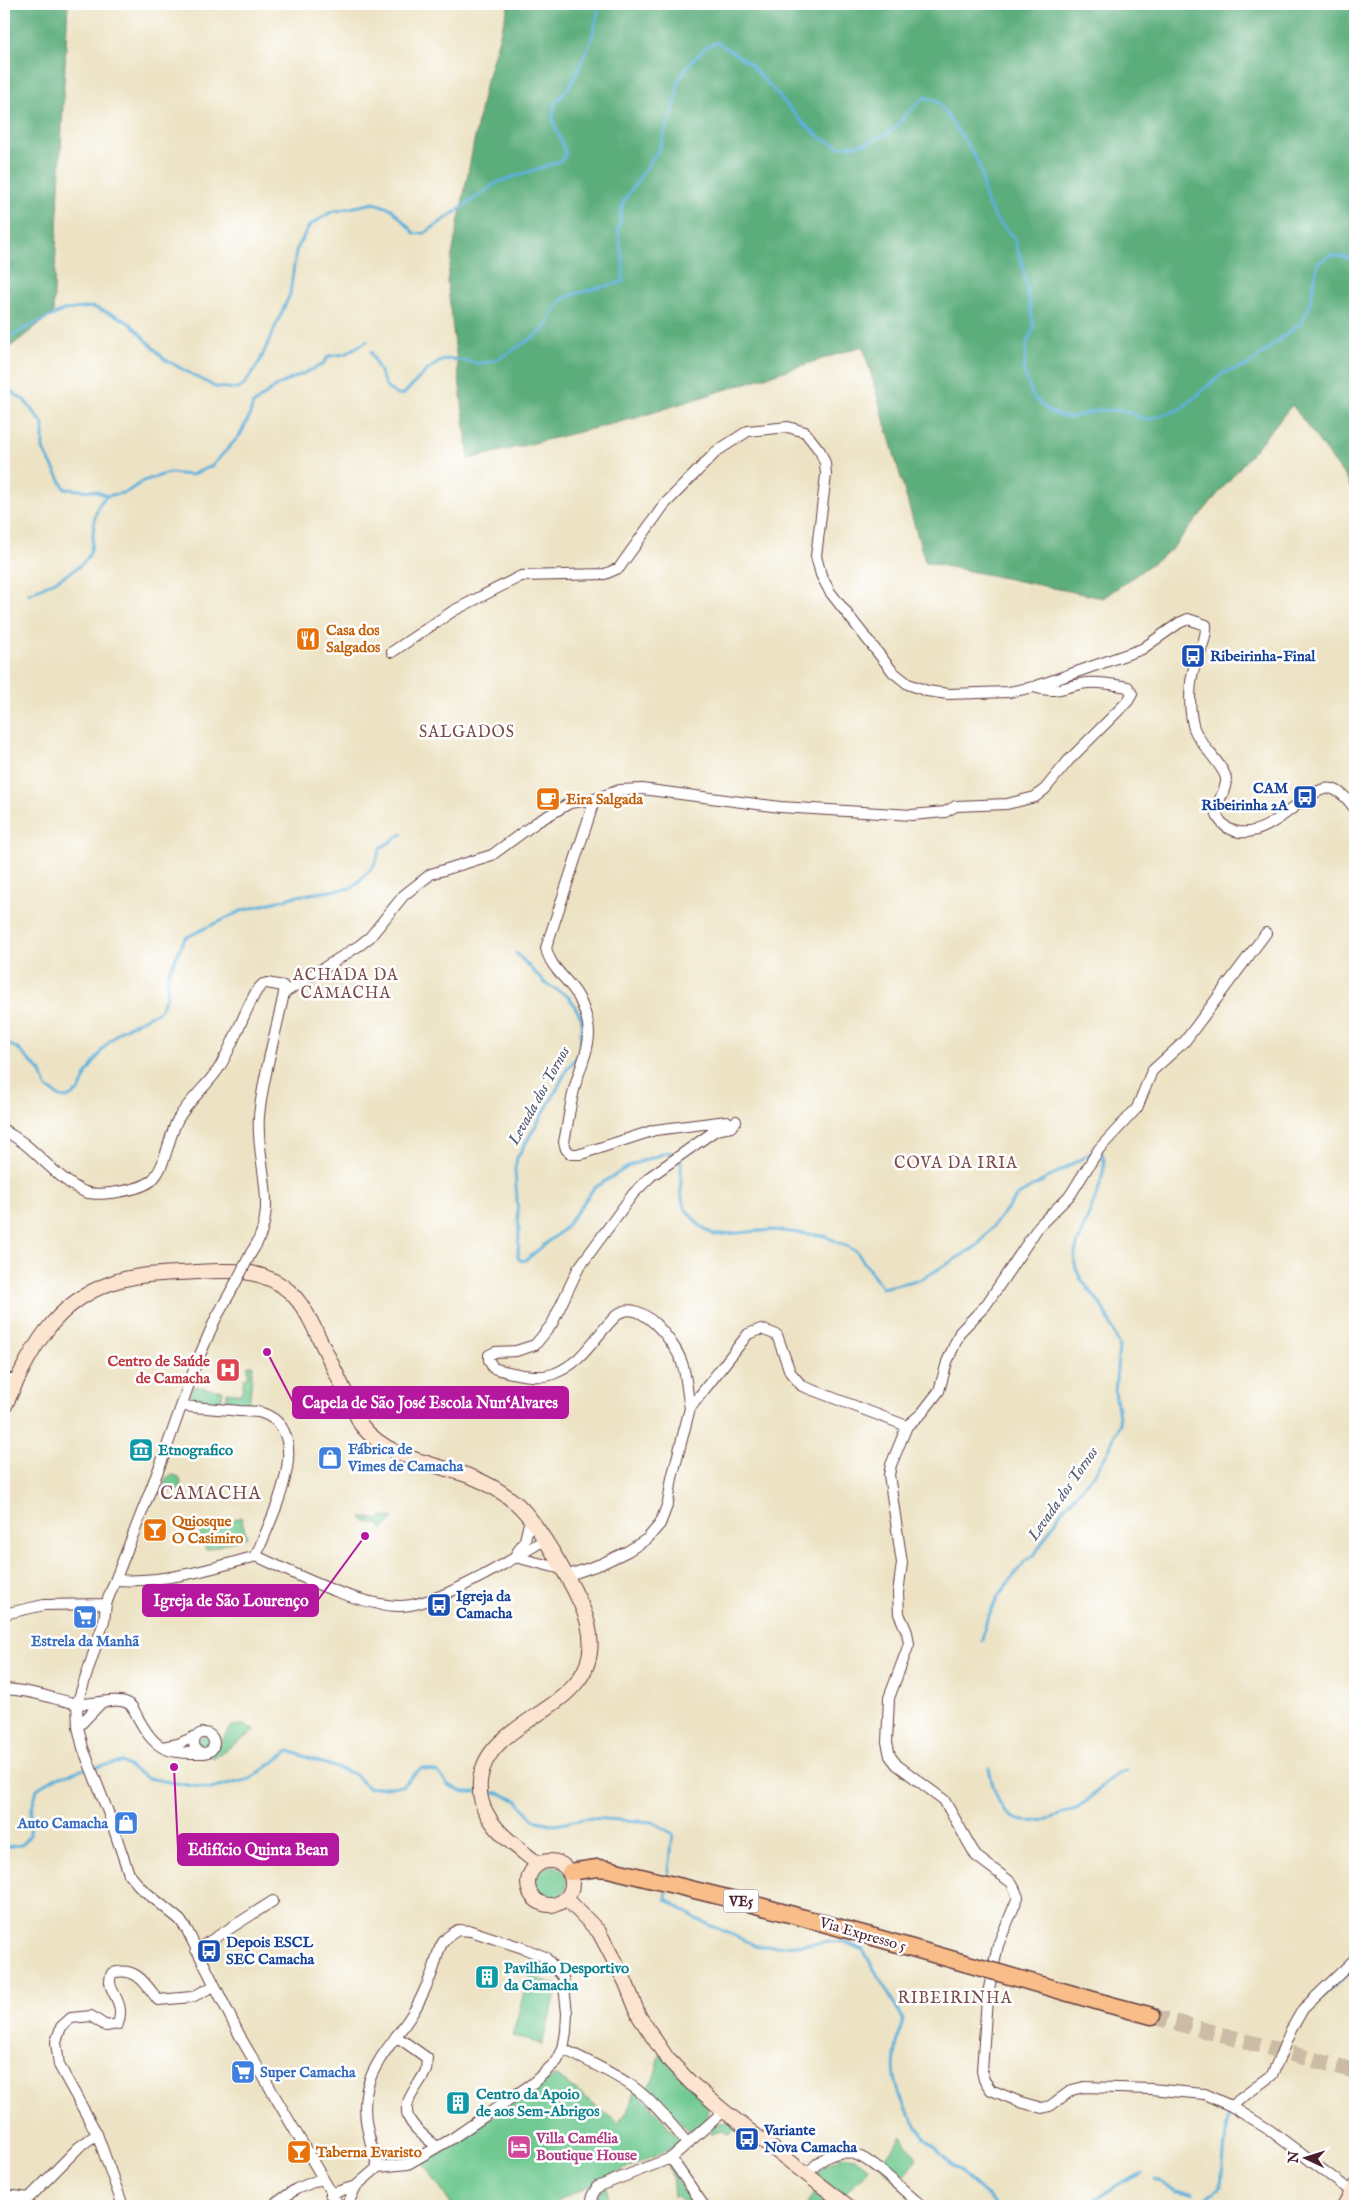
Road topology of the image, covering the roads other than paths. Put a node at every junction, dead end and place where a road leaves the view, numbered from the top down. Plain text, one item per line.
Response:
1 (392, 652) dead end
2 (1034, 688) junction
3 (595, 799) junction
4 (1355, 809) edge
5 (1266, 933) dead end
6 (284, 993) junction
7 (4, 1130) edge
8 (10, 1379) edge
9 (183, 1406) junction
10 (4, 1408) edge
11 (690, 1408) junction
12 (907, 1426) junction
13 (530, 1519) junction
14 (544, 1540) junction
15 (256, 1556) junction
16 (515, 1556) junction
17 (564, 1573) junction
18 (116, 1580) junction
19 (106, 1604) junction
20 (4, 1614) edge
21 (82, 1687) junction
22 (4, 1689) edge
23 (101, 1703) junction
24 (77, 1704) junction
25 (78, 1726) junction
26 (196, 1736) junction
27 (161, 1747) junction
28 (201, 1753) junction
29 (538, 1864) junction
30 (570, 1872) junction
31 (566, 1898) junction
32 (273, 1901) dead end
33 (196, 1950) junction
34 (1355, 1959) edge
35 (214, 1986) junction
36 (1152, 2016) tunnel mouth
37 (396, 2036) junction
38 (563, 2049) junction
39 (1231, 2106) junction
40 (724, 2111) junction
41 (97, 2134) junction
42 (688, 2144) junction
43 (437, 2147) junction
44 (670, 2158) junction
45 (378, 2167) junction
46 (807, 2175) junction
47 (321, 2179) junction
48 (356, 2186) junction
49 (1354, 2189) edge
50 (330, 2194) junction
51 (4, 2200) edge
52 (123, 2206) edge
53 (272, 2206) edge
54 (339, 2206) edge
55 (347, 2206) edge
56 (593, 2206) edge
57 (704, 2206) edge
58 (848, 2206) edge
59 (922, 2206) edge
60 (1344, 2206) edge

1 - 2 street
2 - 3 street
2 - 4 street
3 - 6 street
3 - 11 street
5 - 12 street
6 - 7 street
6 - 9 street, bridge
8 - 10 main road
8 - 13 main road
9 - 15 street
9 - 18 street
11 - 12 street
11 - 17 street
12 - 39 street
13 - 14 main road
13 - 16 street
14 - 16 street
14 - 17 main road
15 - 16 street
15 - 18 street
16 - 17 street
17 - 29 main road
18 - 19 street
19 - 20 street
19 - 21 street
21 - 23 street
21 - 24 street
22 - 24 street
23 - 24 street
23 - 25 street
23 - 27 street
24 - 25 street
25 - 33 street
26 - 27 street
26 - 28 street
26 - 28 street
27 - 28 street
29 - 30 main road
29 - 31 main road
30 - 31 main road
30 - 36 main road, Via Expresso 5 / VE5, bridge
31 - 40 main road
32 - 33 street
33 - 35 street
34 - 39 street
35 - 41 street
35 - 47 street
37 - 38 street
37 - 43 street
37 - 45 street
38 - 42 street
38 - 43 street
39 - 49 street
40 - 42 street
40 - 46 main road
41 - 51 street
41 - 52 street
42 - 44 street
43 - 45 street
44 - 56 street
44 - 57 street
45 - 48 street
46 - 58 main road
46 - 59 street
47 - 50 street
47 - 53 street
48 - 50 street
48 - 55 street
49 - 60 main road
50 - 54 street

